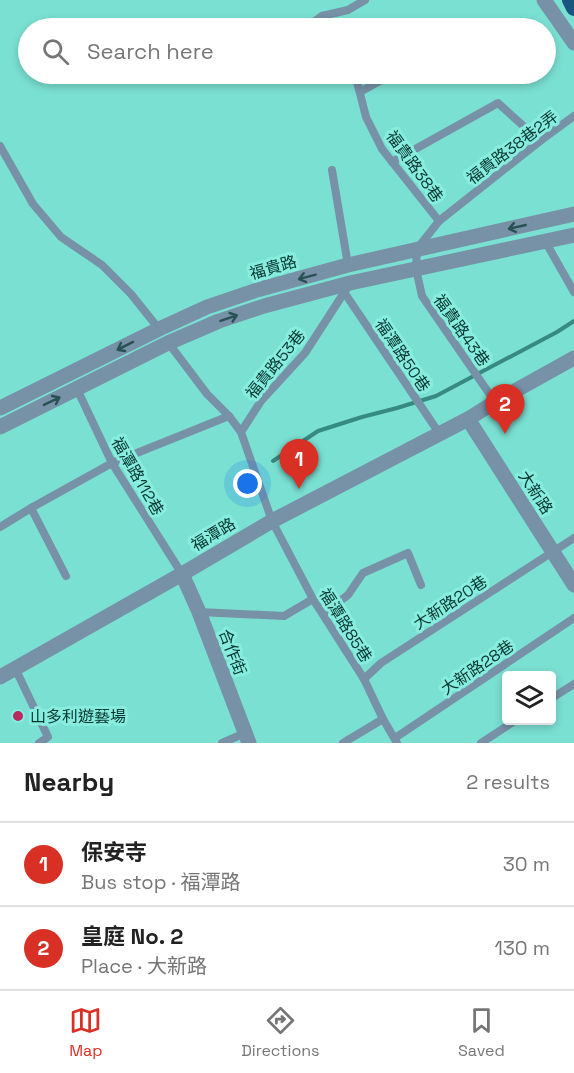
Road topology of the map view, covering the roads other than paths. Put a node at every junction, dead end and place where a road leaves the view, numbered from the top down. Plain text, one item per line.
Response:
1 (365, 0) edge
2 (544, 0) edge
3 (570, 0) edge
4 (574, 8) edge
5 (322, 16) joint
6 (319, 18) edge
7 (574, 43) edge
8 (358, 84) edge
9 (374, 84) edge
10 (360, 92) junction
11 (574, 116) edge
12 (540, 141) junction
13 (0, 146) edge
14 (392, 162) junction
15 (332, 170) dead end
16 (574, 214) edge
17 (439, 220) junction
18 (574, 235) edge
19 (545, 241) junction
20 (417, 249) junction
21 (348, 266) junction
22 (416, 269) junction
23 (347, 288) junction
24 (574, 292) edge
25 (159, 329) junction
26 (168, 343) junction
27 (574, 358) edge
28 (77, 389) junction
29 (495, 402) junction
30 (0, 408) edge
31 (229, 416) junction
32 (468, 419) junction
33 (0, 427) edge
34 (241, 432) junction
35 (439, 434) junction
36 (112, 463) junction
37 (31, 508) junction
38 (272, 521) junction
39 (0, 527) edge
40 (574, 538) edge
41 (553, 552) junction
42 (182, 574) junction
43 (66, 576) dead end
44 (421, 585) dead end
45 (574, 585) edge
46 (314, 599) junction
47 (199, 612) junction
48 (324, 613) junction
49 (574, 618) edge
50 (15, 668) junction
51 (0, 677) edge
52 (364, 679) junction
53 (574, 684) edge
54 (556, 695) edge
55 (383, 718) junction
56 (508, 725) edge
57 (247, 738) edge
58 (396, 740) edge
59 (39, 743) edge
60 (222, 743) edge
61 (343, 743) edge
62 (481, 743) edge

1 - 5 lane
2 - 7 street
3 - 4 highway
5 - 6 lane
8 - 10 lane, 福貴路38巷
9 - 10 lane
10 - 14 lane, 福貴路38巷
11 - 12 lane, 福貴路38巷2弄
12 - 14 lane
12 - 17 lane, 福貴路38巷2弄
13 - 25 lane, 福潭路85巷
14 - 17 lane, 福貴路38巷
15 - 21 lane
16 -> 20 street, 福貴路
17 - 20 lane, 福貴路38巷
18 - 19 street
19 - 22 street
19 - 24 lane
20 - 21 street, 福貴路
20 - 22 lane
21 -> 25 street, 福貴路
22 - 23 street
22 - 29 lane, 福貴路43巷
26 -> 23 street
23 - 34 lane, 福貴路53巷
23 - 35 lane, 福潭路50巷
25 - 26 lane, 福潭路85巷
25 -> 30 street, 福貴路
26 - 28 street
26 - 31 lane, 福潭路85巷
27 - 29 street, 福潭路
33 -> 28 street
28 - 36 lane, 福潭路112巷
29 - 32 street, 福潭路
31 - 34 lane, 福潭路85巷
31 - 36 lane
32 - 35 street, 福潭路
32 - 41 street, 大新路
34 - 38 lane, 福潭路85巷
35 - 38 street, 福潭路
36 - 37 lane
36 - 42 lane, 福潭路112巷
37 - 39 lane
37 - 43 lane
38 - 42 street, 福潭路
38 - 46 lane, 福潭路85巷
40 - 41 lane, 大新路20巷
41 - 45 street, 大新路
41 - 52 lane, 大新路20巷
42 - 47 street, 合作街
42 - 50 street, 福潭路
44 - 48 lane
46 - 47 lane
46 - 48 lane, 福潭路85巷
47 - 57 street, 合作街
48 - 52 lane, 福潭路85巷
49 - 58 lane, 大新路28巷
50 - 51 street, 福潭路
50 - 59 lane
52 - 55 lane, 福潭路85巷
53 - 54 lane
55 - 58 lane, 福潭路85巷
55 - 61 lane
56 - 62 lane
57 - 60 lane

